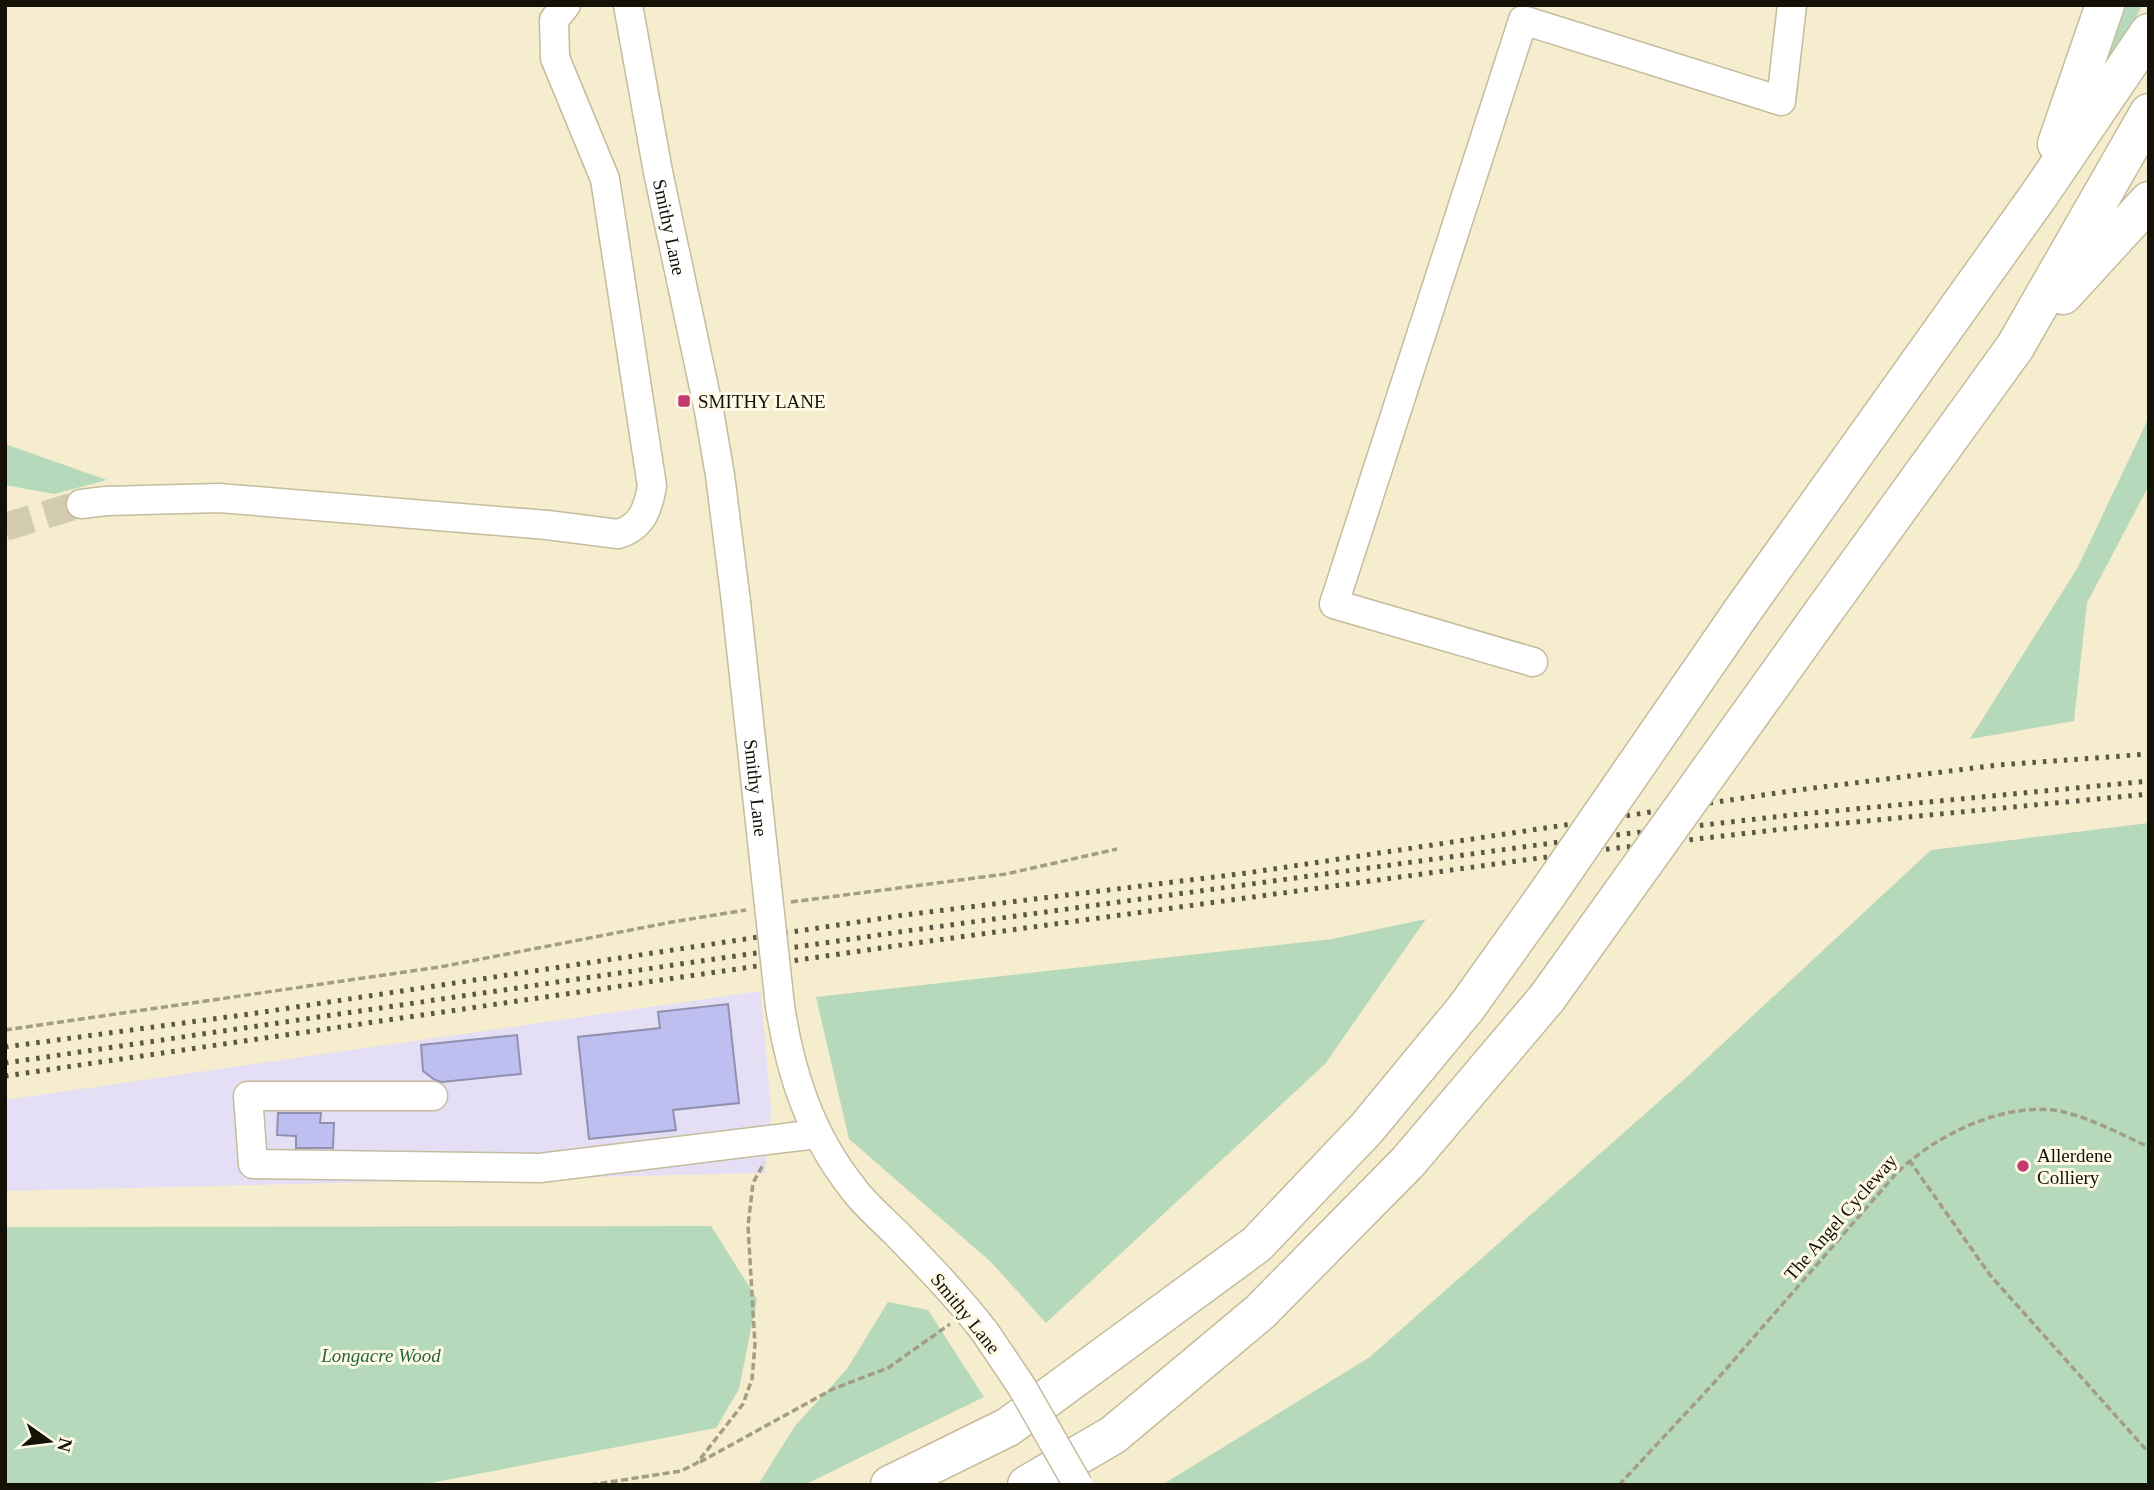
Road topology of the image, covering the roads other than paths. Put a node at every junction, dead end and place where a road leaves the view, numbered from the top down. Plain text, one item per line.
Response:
1 (566, 5) edge
2 (628, 5) edge
3 (1792, 5) edge
4 (2105, 5) edge
5 (2149, 33) edge
6 (2149, 113) edge
7 (2039, 195) junction
8 (2149, 201) edge
9 (2015, 347) junction
10 (81, 504) tunnel mouth
11 (1533, 662) dead end
12 (433, 1096) dead end
13 (817, 1134) junction
14 (890, 1485) edge
15 (1027, 1485) edge
16 (1078, 1485) edge

1 - 10 street
2 - 13 street, Smithy Lane, bridge
3 - 11 street
4 - 7 highway
5 - 7 highway
6 - 9 highway
7 - 14 highway, bridge
8 - 9 highway
9 - 15 highway, bridge
12 - 13 street
13 - 16 street, Smithy Lane, bridge

